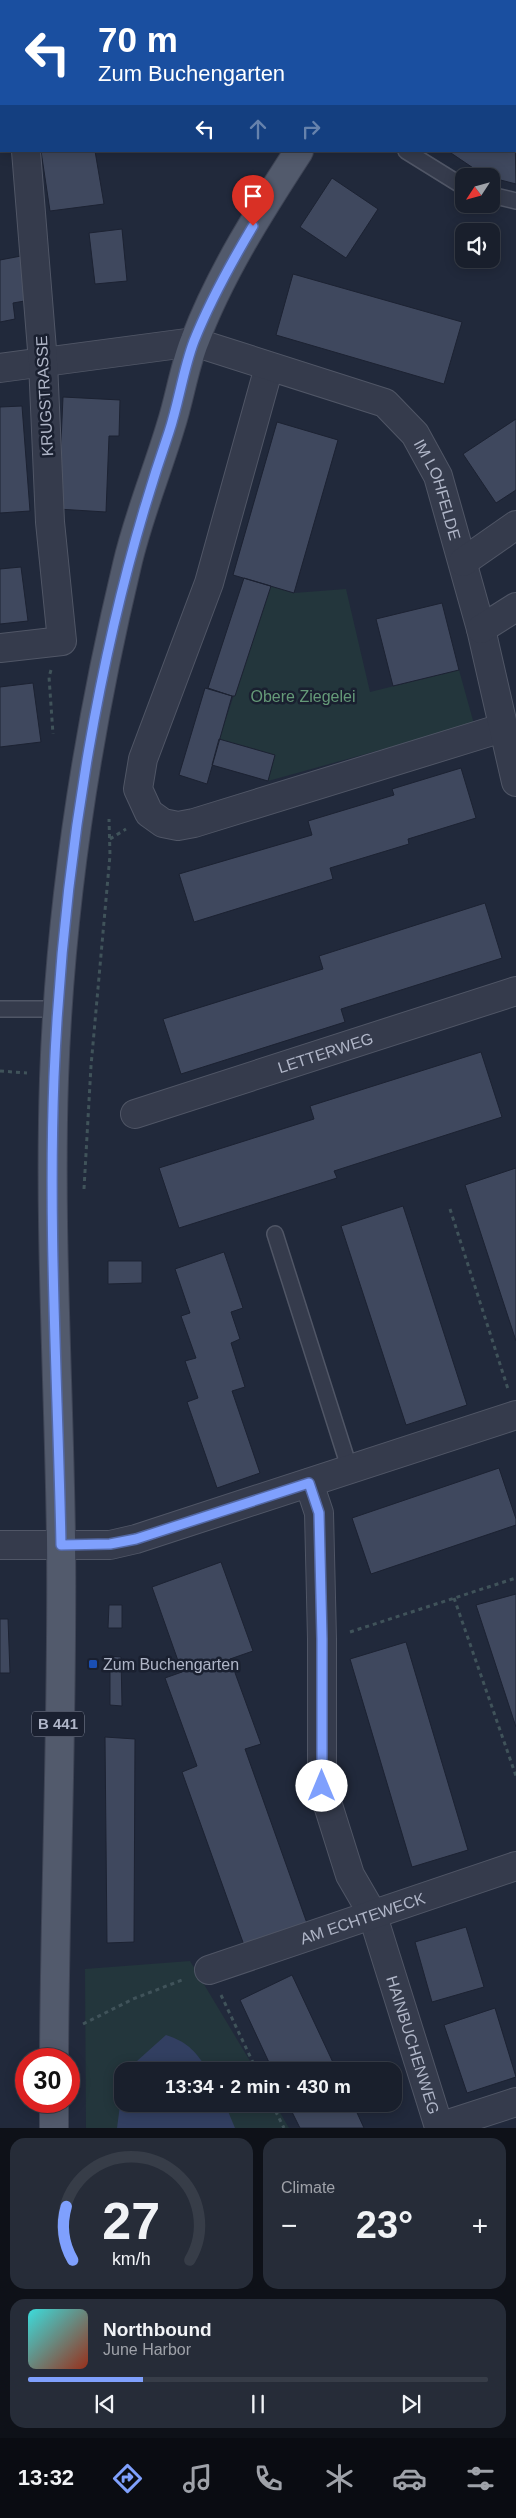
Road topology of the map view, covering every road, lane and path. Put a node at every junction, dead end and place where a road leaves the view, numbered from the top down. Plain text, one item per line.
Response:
1 (26, 152) edge
2 (297, 152) edge
3 (408, 152) edge
4 (455, 181) edge
5 (500, 197) edge
6 (516, 201) edge
7 (194, 342) junction
8 (43, 362) junction
9 (270, 367) junction
10 (0, 368) edge
11 (516, 525) edge
12 (463, 562) junction
13 (516, 607) edge
14 (481, 629) junction
15 (62, 641) junction
16 (0, 648) edge
17 (502, 728) junction
18 (53, 734) dead end
19 (516, 782) edge
20 (109, 812) dead end
21 (516, 991) edge
22 (0, 1009) edge
23 (58, 1009) junction
24 (0, 1071) edge
25 (32, 1073) dead end
26 (135, 1114) dead end
27 (84, 1192) dead end
28 (450, 1208) dead end
29 (274, 1234) dead end
30 (513, 1406) edge
31 (350, 1470) junction
32 (309, 1483) junction
33 (0, 1545) edge
34 (61, 1545) junction
35 (516, 1578) edge
36 (454, 1598) junction
37 (322, 1639) junction
38 (516, 1776) edge
39 (516, 1866) edge
40 (372, 1914) junction
41 (210, 1970) junction
42 (54, 2030) junction
43 (54, 2048) edge
44 (253, 2062) edge
45 (516, 2102) edge
46 (276, 2112) edge
47 (54, 2113) edge
48 (54, 2128) edge
49 (284, 2128) edge
50 (438, 2128) edge

1 - 8 street, KRUGSTRASSE
2 - 7 main road, B 441
3 - 4 lane
5 - 6 lane
7 - 8 street
7 - 9 street, IM LOHFELDE
7 - 23 main road, B 441
8 - 10 street
8 - 15 street, KRUGSTRASSE
9 - 12 street, IM LOHFELDE
9 - 17 street
11 - 12 street
12 - 14 street, IM LOHFELDE
13 - 14 street
14 - 17 street, IM LOHFELDE
15 - 16 street
15 - 18 path
17 - 19 street, IM LOHFELDE
20 - 27 path
21 - 26 street, LETTERWEG
22 - 23 lane
23 - 34 main road, B 441
24 - 25 path
28 - 30 path
29 - 31 lane
30 - 31 street
31 - 32 street
32 - 34 street
32 - 37 street, HAINBUCHENWEG
33 - 34 street
34 - 42 main road, B 441
35 - 36 path
36 - 37 path
36 - 38 path
37 - 40 street, HAINBUCHENWEG
39 - 40 street, AM ECHTEWECK
40 - 41 street, AM ECHTEWECK
40 - 50 street, HAINBUCHENWEG
41 - 42 path
41 - 44 path
42 - 43 main road, B 441
45 - 50 street, HAINBUCHENWEG
46 - 49 path
47 - 48 main road

